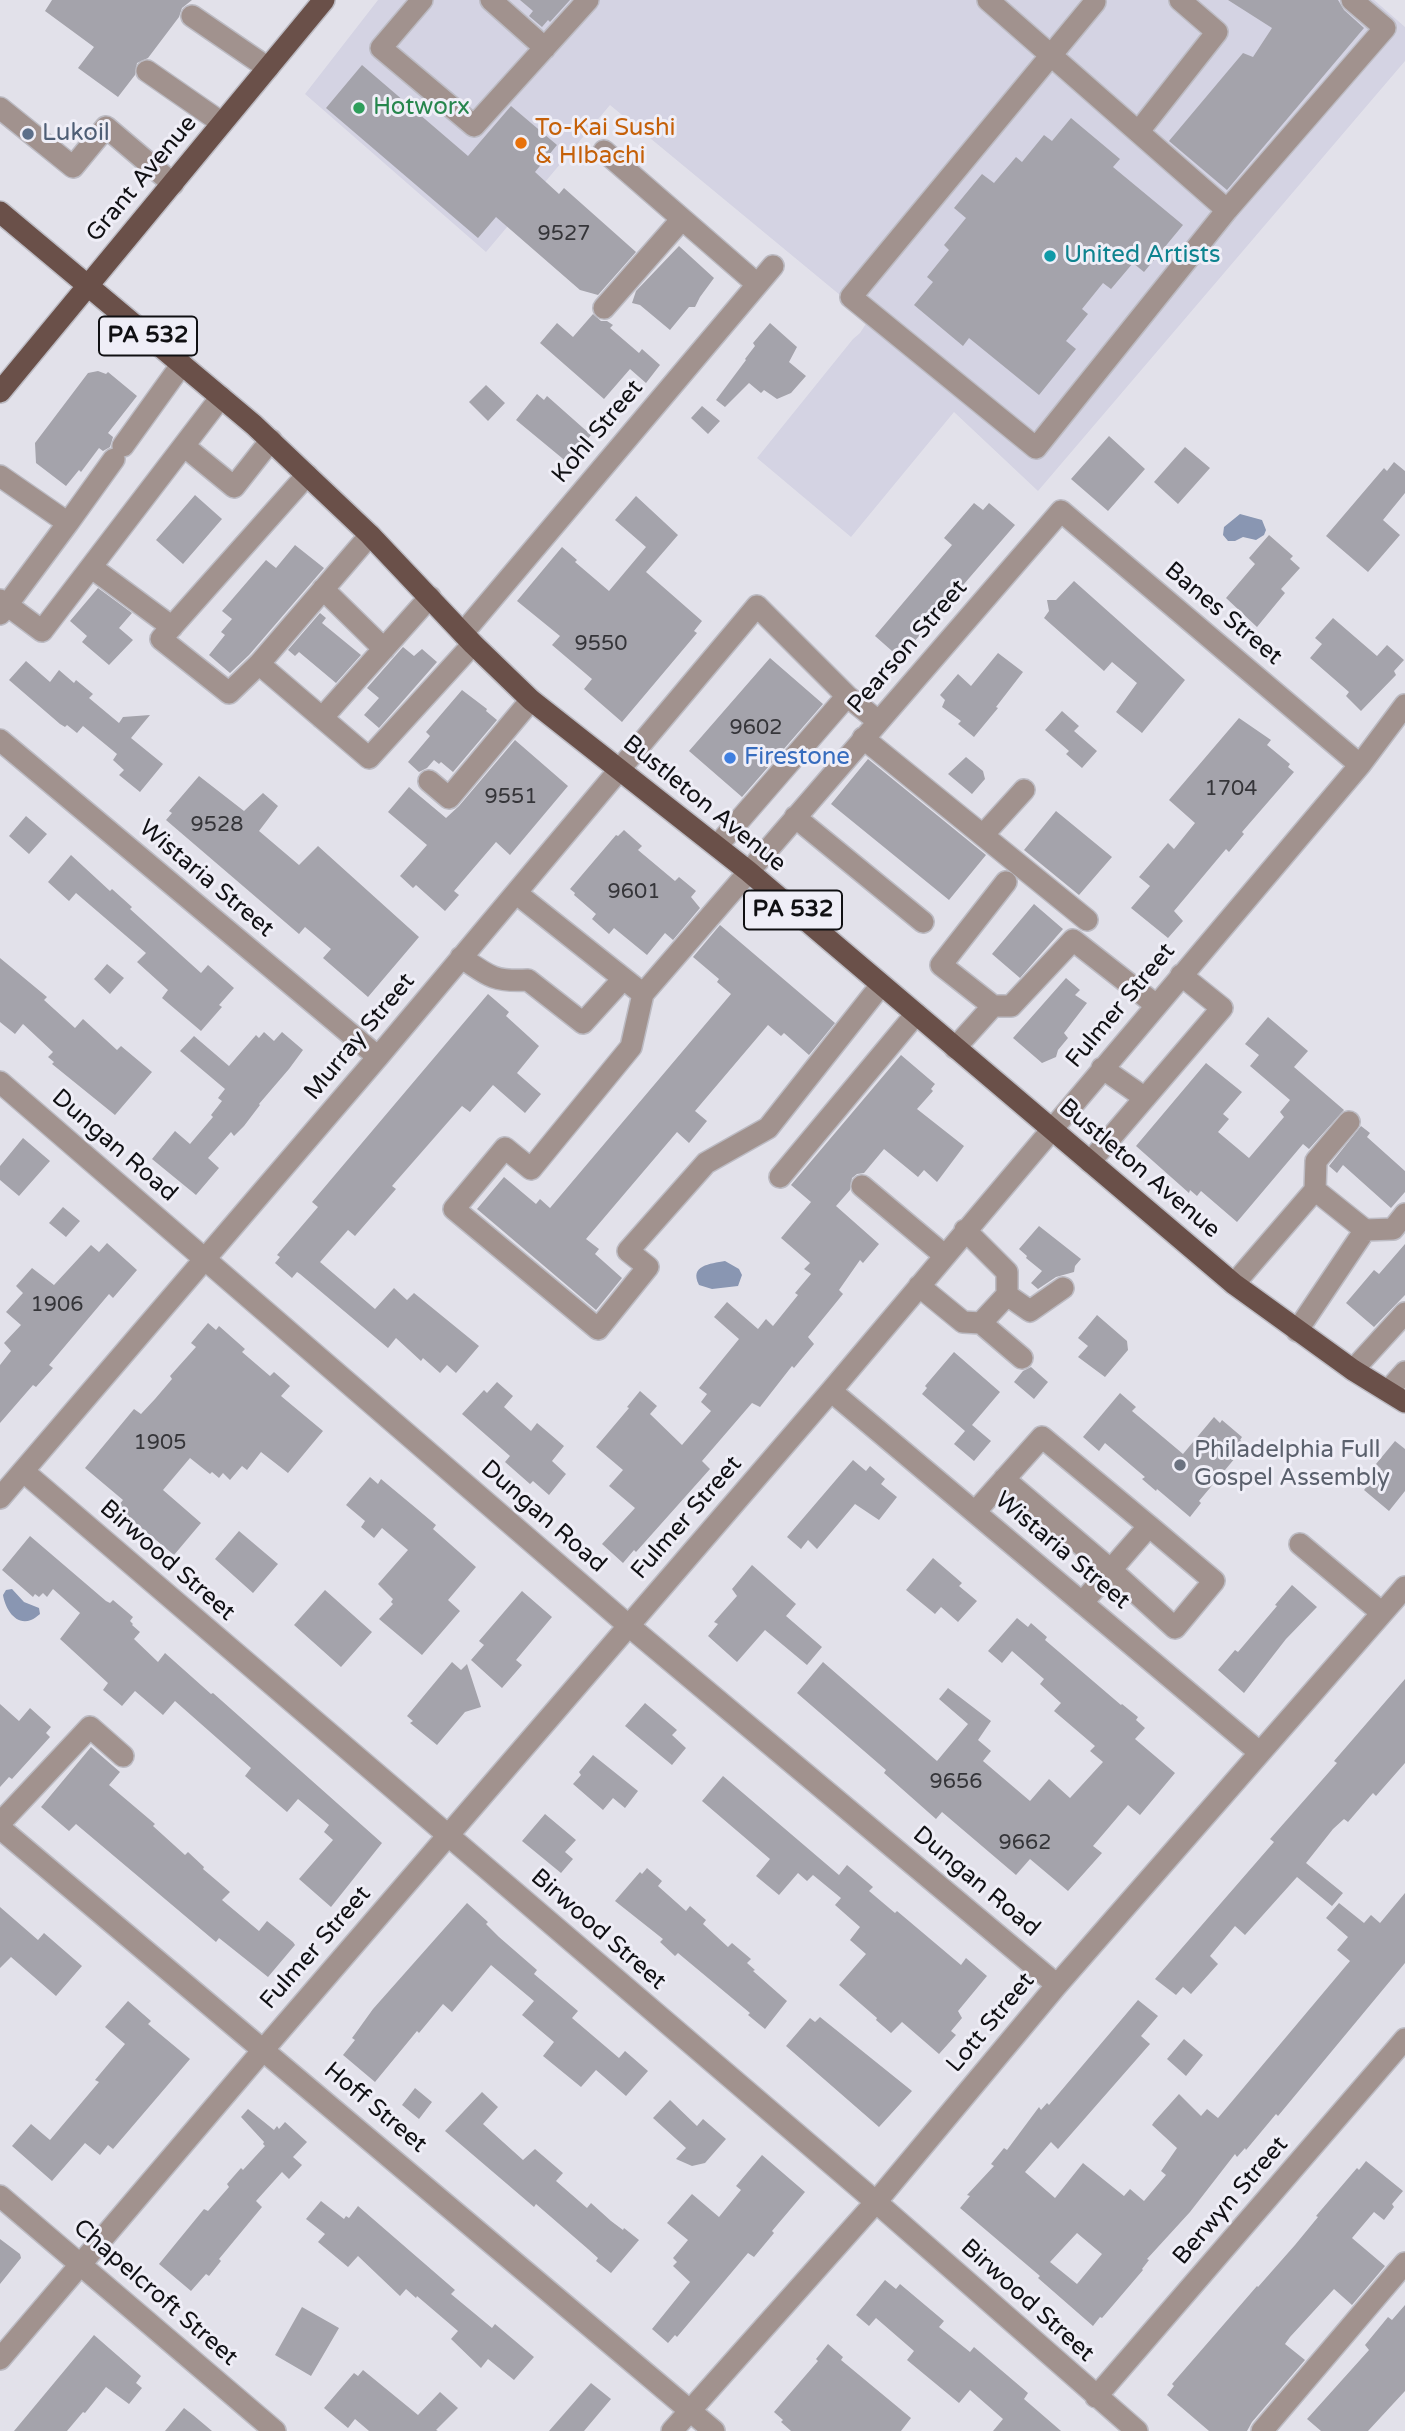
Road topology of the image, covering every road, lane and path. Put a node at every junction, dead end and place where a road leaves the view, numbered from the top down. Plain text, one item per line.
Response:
1 (324, 0) edge
2 (422, 0) edge
3 (491, 0) edge
4 (588, 0) edge
5 (989, 0) edge
6 (1180, 0) edge
7 (1352, 0) edge
8 (1095, 2) dead end
9 (192, 16) dead end
10 (545, 48) junction
11 (1052, 55) junction
12 (268, 68) junction
13 (147, 71) dead end
14 (0, 108) edge
15 (222, 123) junction
16 (1139, 131) junction
17 (604, 151) dead end
18 (173, 184) junction
19 (1227, 210) junction
20 (0, 212) edge
21 (682, 219) junction
22 (773, 266) dead end
23 (757, 284) junction
24 (87, 285) junction
25 (604, 308) dead end
26 (182, 364) junction
27 (0, 392) edge
28 (221, 397) junction
29 (271, 440) junction
30 (184, 446) junction
31 (0, 475) edge
32 (307, 475) junction
33 (1053, 520) joint
34 (68, 523) junction
35 (370, 535) junction
36 (91, 567) junction
37 (323, 589) junction
38 (430, 597) junction
39 (3, 606) edge
40 (172, 627) junction
41 (468, 638) junction
42 (384, 649) junction
43 (259, 664) junction
44 (847, 696) junction
45 (531, 700) junction
46 (1405, 705) edge
47 (322, 718) junction
48 (878, 721) junction
49 (863, 738) junction
50 (0, 740) edge
51 (1360, 765) junction
52 (620, 770) junction
53 (429, 781) dead end
54 (1024, 790) dead end
55 (795, 817) junction
56 (983, 835) junction
57 (717, 846) junction
58 (748, 871) junction
59 (1006, 882) dead end
60 (516, 893) junction
61 (1087, 920) dead end
62 (923, 922) dead end
63 (461, 957) junction
64 (1181, 975) junction
65 (623, 979) junction
66 (881, 985) junction
67 (643, 994) junction
68 (1156, 1005) junction
69 (993, 1006) junction
70 (916, 1014) junction
71 (955, 1048) junction
72 (378, 1057) junction
73 (1102, 1068) junction
74 (0, 1082) edge
75 (1145, 1098) junction
76 (1349, 1122) dead end
77 (1050, 1129) junction
78 (1090, 1162) junction
79 (780, 1177) dead end
80 (862, 1186) dead end
81 (1315, 1191) junction
82 (1405, 1214) edge
83 (965, 1230) junction
84 (1365, 1230) junction
85 (944, 1255) junction
86 (205, 1259) junction
87 (1234, 1284) junction
88 (919, 1286) junction
89 (1063, 1288) dead end
90 (1007, 1295) junction
91 (1405, 1312) edge
92 (981, 1323) junction
93 (1297, 1331) junction
94 (1021, 1358) dead end
95 (1353, 1370) junction
96 (1405, 1372) edge
97 (831, 1391) junction
98 (1396, 1396) edge
99 (23, 1471) junction
100 (1004, 1479) junction
101 (0, 1498) edge
102 (975, 1512) junction
103 (1149, 1527) junction
104 (1300, 1544) dead end
105 (1111, 1570) junction
106 (1405, 1587) edge
107 (1082, 1603) junction
108 (1382, 1613) junction
109 (629, 1626) junction
110 (1259, 1752) junction
111 (123, 1756) dead end
112 (0, 1826) edge
113 (448, 1837) junction
114 (1057, 1985) junction
115 (1405, 2039) edge
116 (264, 2049) junction
117 (0, 2196) edge
118 (876, 2202) junction
119 (1405, 2263) edge
120 (80, 2264) junction
121 (0, 2359) edge
122 (1096, 2397) junction
123 (690, 2410) junction
124 (275, 2431) edge
125 (672, 2431) edge
126 (714, 2431) edge
127 (1137, 2431) edge
128 (1262, 2431) edge

1 - 12 main road, Grant Avenue
2 - 10 street
3 - 10 street
4 - 10 street
5 - 11 street
6 - 16 street
7 - 19 street
8 - 11 street
9 - 12 street
11 - 16 street
11 - 19 street
12 - 15 main road, Grant Avenue
13 - 15 street
14 - 18 street
15 - 18 main road, Grant Avenue
16 - 19 street
17 - 21 street
18 - 24 main road, Grant Avenue
20 - 24 main road, Bustleton Avenue / PA 532
21 - 23 street
21 - 25 street
22 - 23 street, Kohl Street
23 - 41 street, Kohl Street
24 - 26 main road, Bustleton Avenue / PA 532
24 - 27 main road, Grant Avenue
26 - 28 main road, Bustleton Avenue / PA 532
26 - 34 street
28 - 29 main road, Bustleton Avenue / PA 532
28 - 30 street
29 - 30 street
29 - 32 main road, Bustleton Avenue / PA 532
30 - 36 street
31 - 34 street
32 - 35 main road, Bustleton Avenue / PA 532
32 - 40 street
33 - 48 street, Pearson Street
33 - 51 street, Banes Street
34 - 39 street
35 - 37 street
35 - 38 main road, Bustleton Avenue / PA 532
36 - 39 street
36 - 40 street
37 - 42 street
37 - 43 street
38 - 41 main road, Bustleton Avenue / PA 532
38 - 42 street
40 - 43 street
41 - 45 main road, Bustleton Avenue / PA 532
41 - 47 street, Kohl Street
42 - 47 street
43 - 47 street
44 - 48 street
44 - 52 street, Murray Street
44 - 57 street
45 - 52 main road, Bustleton Avenue / PA 532
45 - 53 street
46 - 51 street, Fulmer Street
48 - 49 street, Pearson Street
49 - 55 street, Pearson Street
49 - 56 street
50 - 72 street, Wistaria Street
51 - 64 street, Fulmer Street
52 - 57 main road, Bustleton Avenue / PA 532
52 - 60 street, Murray Street
54 - 56 street
55 - 58 street, Pearson Street
55 - 62 street
56 - 61 street
57 - 58 main road, Bustleton Avenue / PA 532
58 - 66 main road, Bustleton Avenue / PA 532
58 - 67 street, Pearson Street
59 - 69 street
60 - 63 street, Murray Street
60 - 65 street
63 - 65 street
63 - 72 street, Murray Street
64 - 68 street, Fulmer Street
64 - 75 street
65 - 67 street
66 - 67 street
66 - 70 main road, Bustleton Avenue / PA 532
68 - 69 street
68 - 73 street, Fulmer Street
69 - 71 street
70 - 71 main road, Bustleton Avenue / PA 532
70 - 79 street
71 - 77 main road, Bustleton Avenue / PA 532
72 - 86 street, Murray Street
73 - 75 street
73 - 77 street, Fulmer Street
74 - 86 street, Dungan Road
75 - 78 street
76 - 81 street
77 - 78 main road, Bustleton Avenue / PA 532
77 - 83 street, Fulmer Street
78 - 87 main road, Bustleton Avenue / PA 532
80 - 85 street
81 - 84 street
81 - 87 street
82 - 84 street
83 - 85 street, Fulmer Street
83 - 90 street
84 - 93 street
85 - 88 street, Fulmer Street
86 - 99 street, Murray Street
86 - 109 street, Dungan Road
87 - 93 main road, Bustleton Avenue / PA 532
88 - 92 street
88 - 97 street, Fulmer Street
89 - 90 street
90 - 92 street
91 - 95 street
92 - 94 street
93 - 95 main road, Bustleton Avenue / PA 532
95 - 98 main road, Bustleton Avenue / PA 532
96 - 98 street
97 - 102 street, Wistaria Street
97 - 109 street, Fulmer Street
99 - 101 street, Murray Street
99 - 113 street, Birwood Street
100 - 102 street
100 - 103 street
100 - 105 street
102 - 107 street, Wistaria Street
103 - 105 street
103 - 105 street
104 - 108 street
105 - 107 street
106 - 108 street, Lott Street
107 - 110 street, Wistaria Street
108 - 110 street, Lott Street
109 - 113 street, Fulmer Street
109 - 114 street, Dungan Road
110 - 114 street, Lott Street
111 - 112 street
112 - 116 street, Hoff Street
113 - 116 street, Fulmer Street
113 - 118 street, Birwood Street
114 - 118 street, Lott Street
115 - 122 street, Berwyn Street
116 - 120 street, Fulmer Street
116 - 123 street, Hoff Street
117 - 120 street, Chapelcroft Street
118 - 122 street, Birwood Street
118 - 123 street, Lott Street
119 - 128 street
120 - 121 street, Fulmer Street
120 - 124 street, Chapelcroft Street
122 - 127 street, Birwood Street
123 - 125 street, Lott Street
123 - 126 street, Hoff Street

